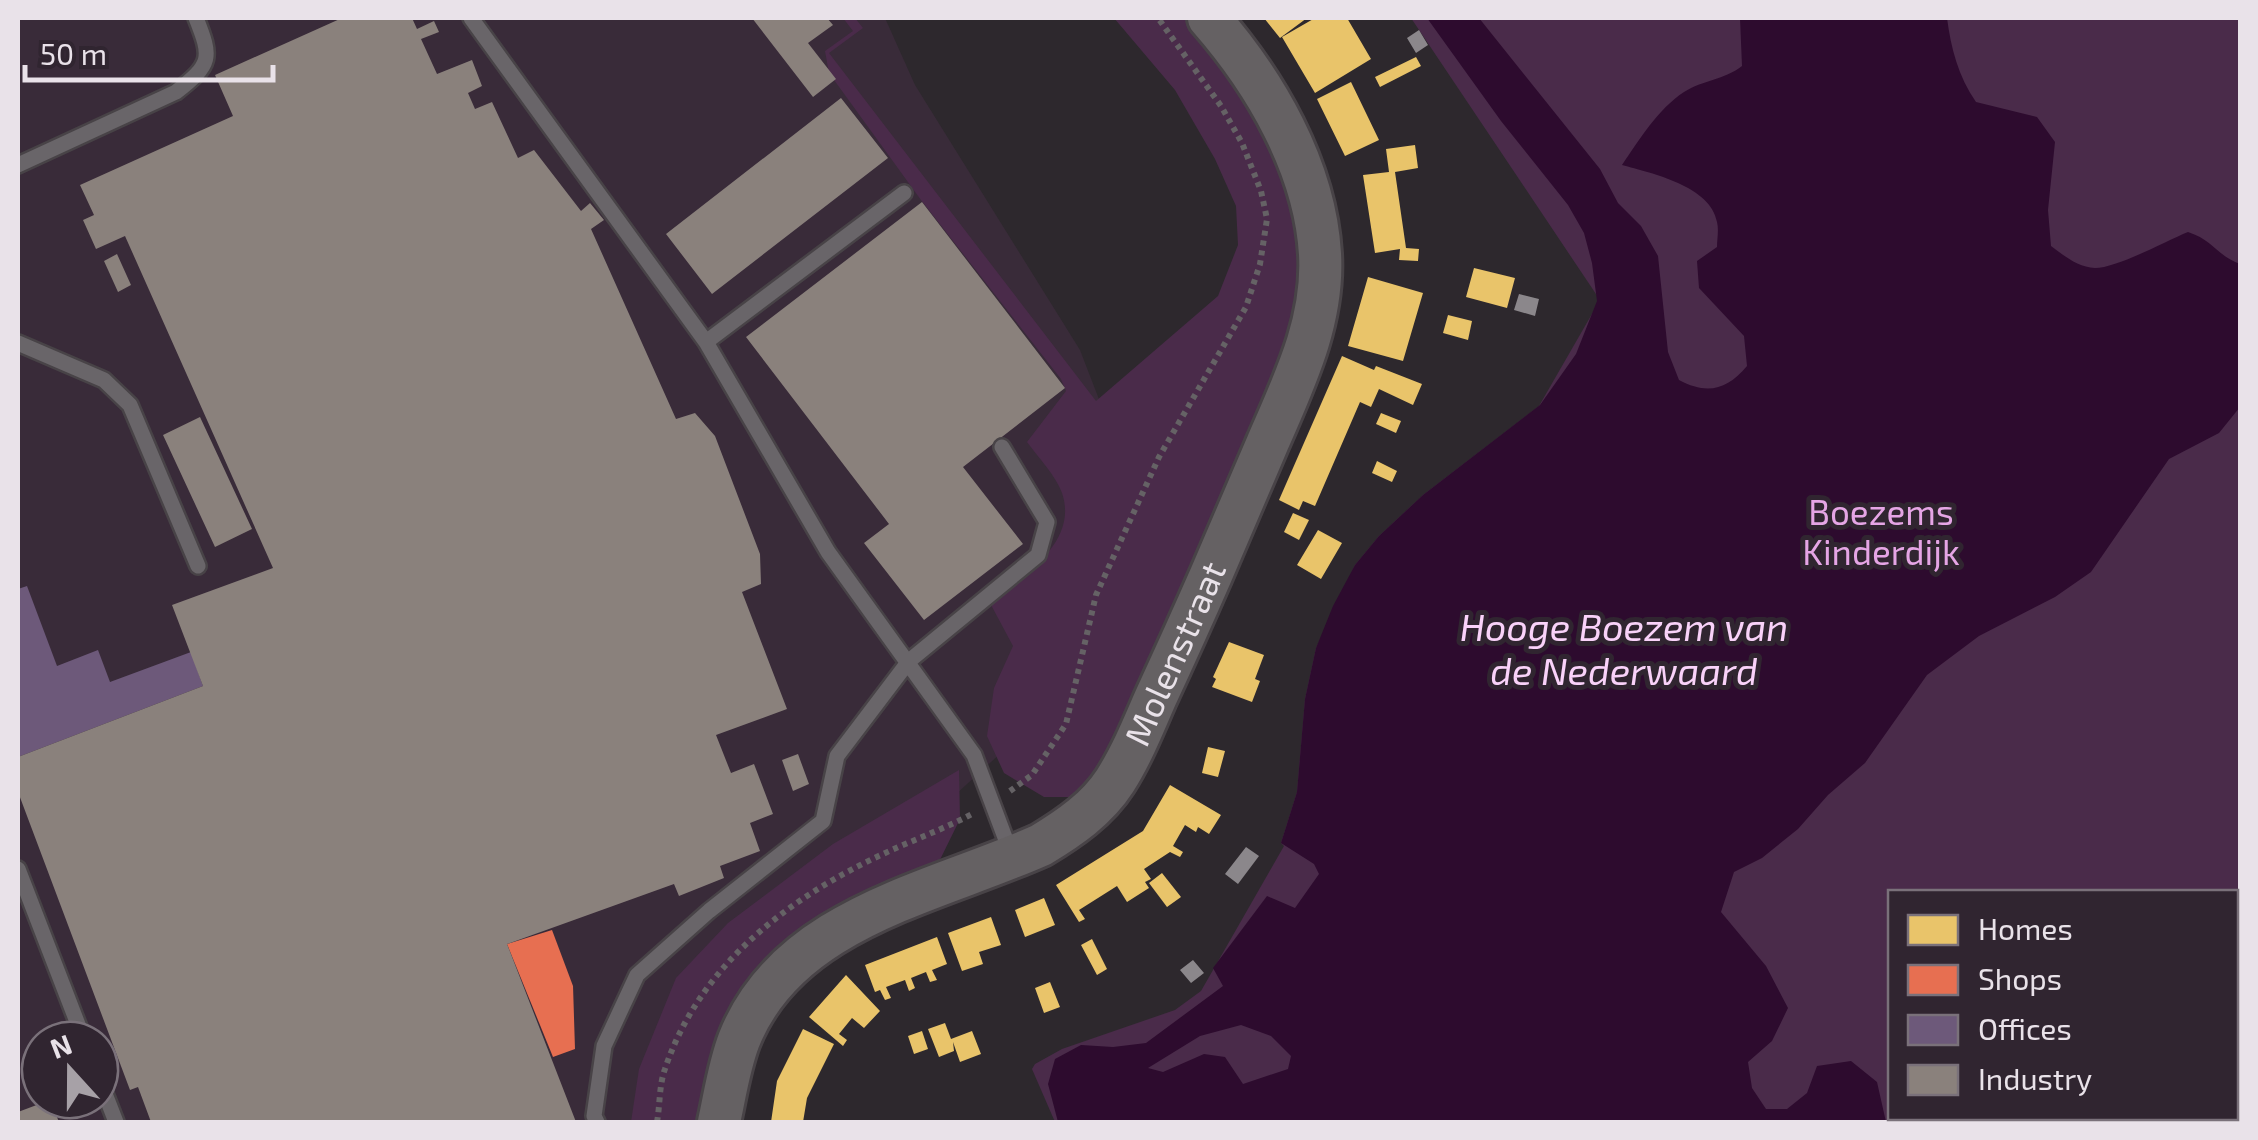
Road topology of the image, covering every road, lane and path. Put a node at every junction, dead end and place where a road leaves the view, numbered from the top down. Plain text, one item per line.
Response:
1 (196, 18) edge
2 (471, 18) edge
3 (1158, 18) edge
4 (1209, 18) edge
5 (18, 164) edge
6 (904, 193) dead end
7 (706, 342) junction
8 (18, 343) edge
9 (1002, 447) dead end
10 (198, 566) dead end
11 (909, 661) junction
12 (992, 804) junction
13 (1013, 858) junction
14 (18, 870) edge
15 (76, 1020) edge
16 (596, 1122) edge
17 (658, 1122) edge
18 (719, 1122) edge

1 - 5 lane
2 - 7 lane
3 - 12 path, Molenstraat
4 - 13 street, Molenstraat
6 - 7 lane
7 - 11 lane
8 - 10 lane
9 - 11 lane
11 - 12 lane
11 - 16 lane
12 - 13 lane
12 - 17 path, Molenstraat
13 - 18 street, Molenstraat
14 - 15 lane

